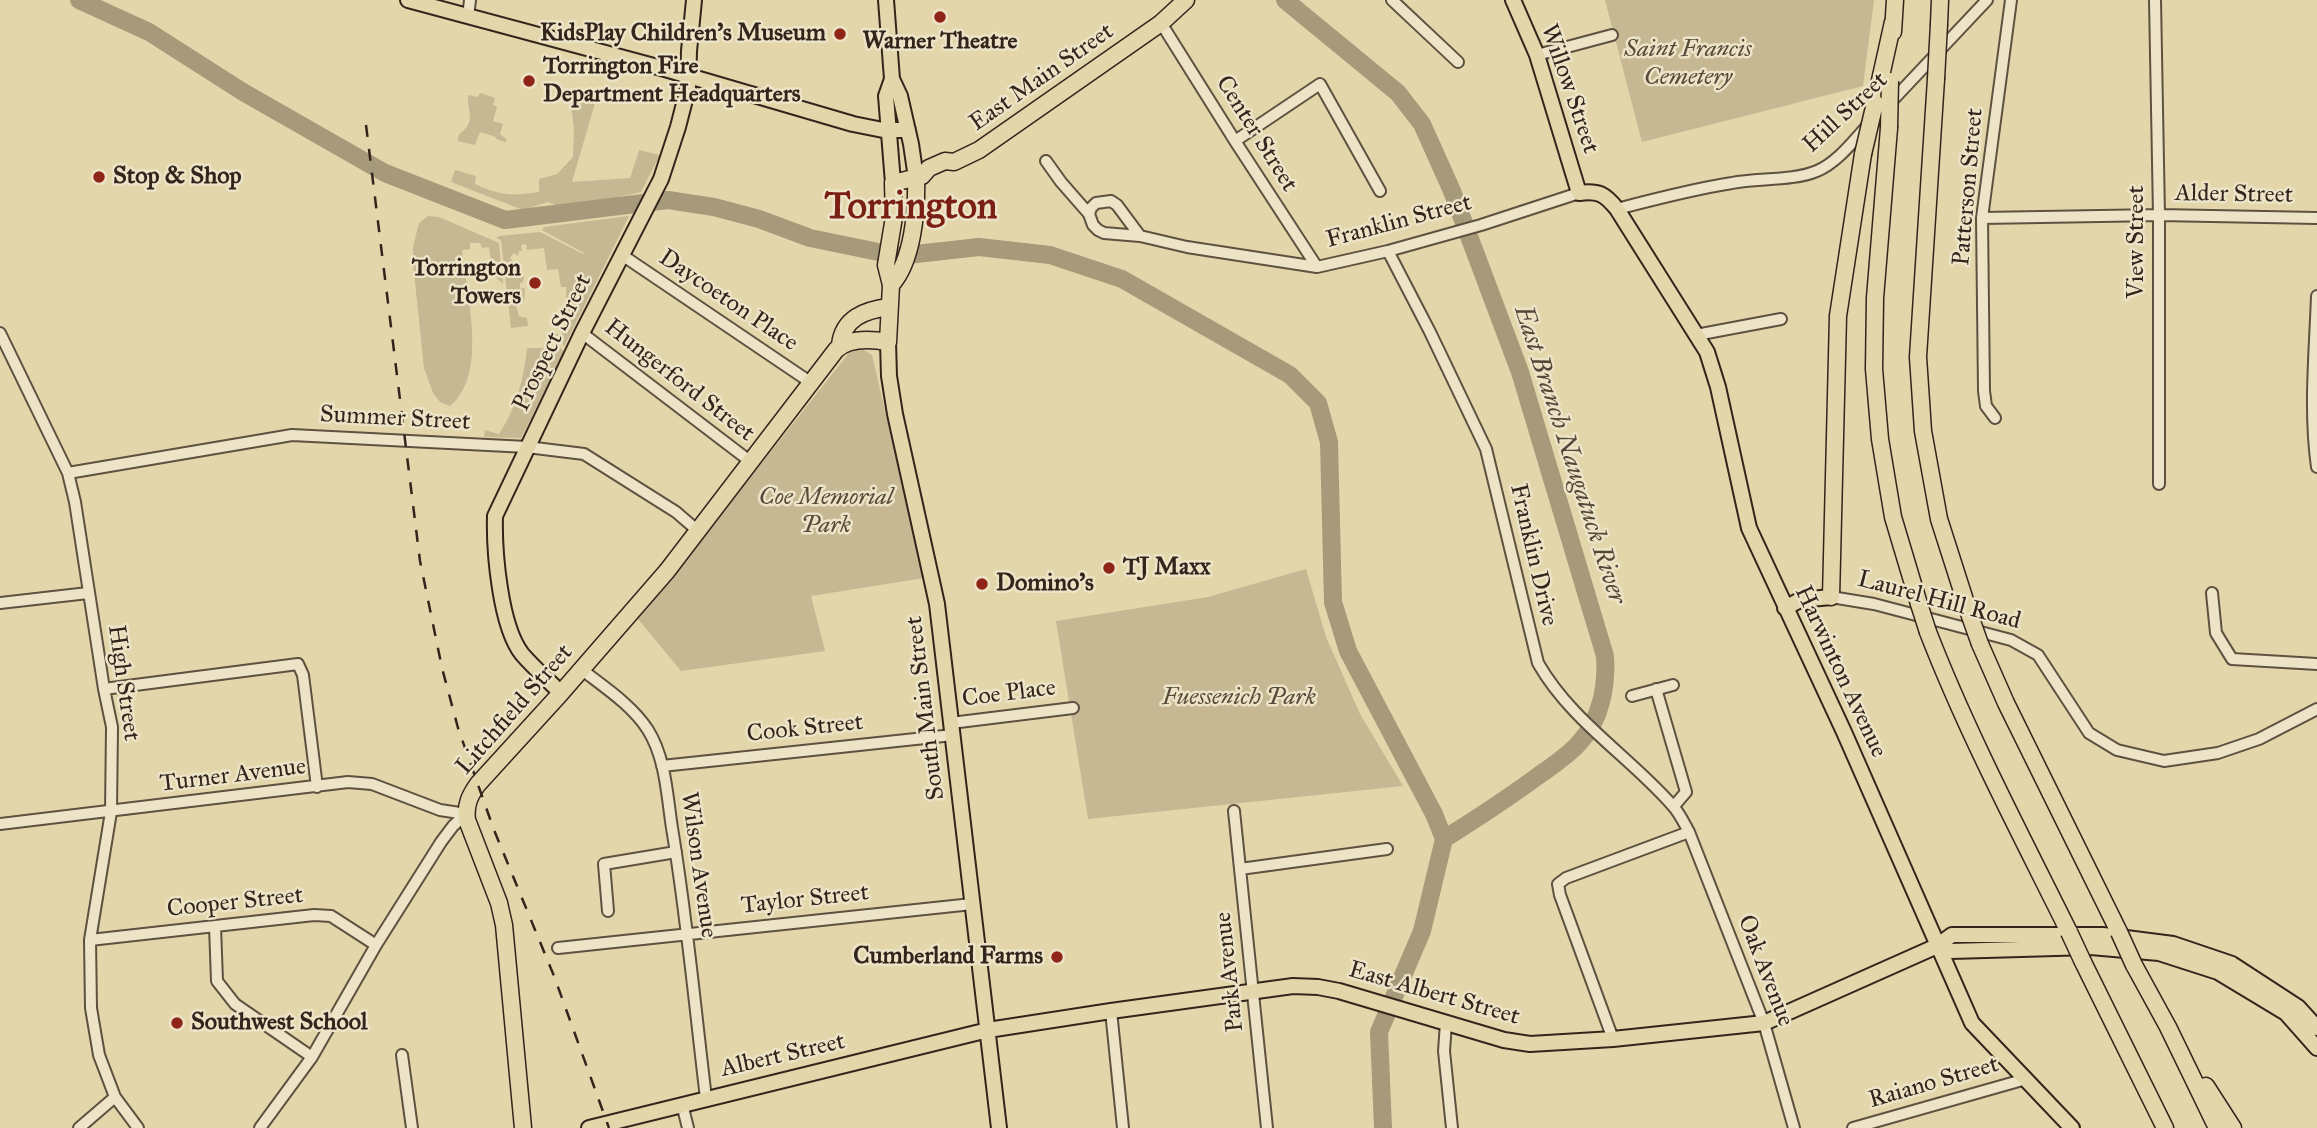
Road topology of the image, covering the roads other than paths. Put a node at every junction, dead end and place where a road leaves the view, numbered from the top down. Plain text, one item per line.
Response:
1 (408, 0) edge
2 (470, 0) edge
3 (694, 0) edge
4 (886, 0) edge
5 (1186, 0) edge
6 (1392, 0) edge
7 (1513, 0) edge
8 (1895, 0) edge
9 (1940, 0) edge
10 (1987, 0) edge
11 (2011, 0) edge
12 (2155, 0) edge
13 (468, 17) junction
14 (1893, 22) junction
15 (1161, 23) junction
16 (1612, 35) dead end
17 (1537, 55) junction
18 (1458, 62) dead end
19 (688, 76) junction
20 (892, 79) junction
21 (908, 130) junction
22 (888, 131) junction
23 (1234, 141) junction
24 (1046, 161) dead end
25 (918, 181) junction
26 (893, 183) junction
27 (1380, 191) dead end
28 (1579, 193) junction
29 (1617, 209) junction
30 (1089, 214) junction
31 (2158, 215) junction
32 (1982, 218) junction
33 (2317, 218) edge
34 (1140, 236) junction
35 (1388, 251) junction
36 (622, 255) junction
37 (1317, 267) junction
38 (891, 285) junction
39 (2317, 296) edge
40 (889, 307) junction
41 (1781, 319) dead end
42 (0, 333) edge
43 (582, 333) junction
44 (1696, 335) junction
45 (888, 342) junction
46 (841, 345) junction
47 (810, 382) junction
48 (1995, 418) dead end
49 (527, 447) junction
50 (751, 462) junction
51 (2317, 467) edge
52 (68, 473) junction
53 (2158, 484) dead end
54 (698, 531) junction
55 (88, 593) junction
56 (2212, 593) dead end
57 (1831, 597) junction
58 (0, 603) edge
59 (1784, 608) junction
60 (2317, 664) edge
61 (582, 669) junction
62 (1673, 684) dead end
63 (104, 689) junction
64 (1656, 689) junction
65 (561, 693) junction
66 (1632, 695) dead end
67 (1073, 708) dead end
68 (2317, 709) edge
69 (952, 729) junction
70 (662, 766) junction
71 (317, 787) junction
72 (1674, 806) junction
73 (1234, 811) dead end
74 (111, 812) junction
75 (466, 814) junction
76 (0, 824) edge
77 (1689, 832) junction
78 (1387, 849) dead end
79 (676, 852) junction
80 (1240, 869) junction
81 (972, 904) junction
82 (608, 911) dead end
83 (215, 926) junction
84 (686, 933) junction
85 (90, 940) junction
86 (376, 945) junction
87 (1937, 946) junction
88 (558, 948) dead end
89 (1252, 992) junction
90 (1111, 1011) junction
91 (1446, 1023) junction
92 (1765, 1023) junction
93 (2168, 1027) junction
94 (2317, 1028) edge
95 (988, 1030) junction
96 (1613, 1039) junction
97 (2317, 1048) edge
98 (402, 1055) dead end
99 (312, 1057) junction
100 (2026, 1079) junction
101 (115, 1097) junction
102 (706, 1098) junction
103 (682, 1104) junction
104 (79, 1128) edge
105 (138, 1128) edge
106 (260, 1128) edge
107 (412, 1128) edge
108 (523, 1128) edge
109 (589, 1128) edge
110 (688, 1128) edge
111 (999, 1128) edge
112 (1123, 1128) edge
113 (1267, 1128) edge
114 (1452, 1128) edge
115 (1794, 1128) edge
116 (1853, 1128) edge
117 (2072, 1128) edge
118 (2165, 1128) edge
119 (2217, 1128) edge
120 (2233, 1128) edge

1 - 13 main road
2 - 13 street
3 - 19 main road, Prospect Street
4 - 20 main road
5 - 15 highway, East Main Street
6 - 18 street
7 - 17 main road, Willow Street
8 - 14 highway
9 - 93 highway, bridge
10 - 29 street, Hill Street
11 - 32 street, Patterson Street
12 - 31 street, View Street
13 - 19 main road
14 - 57 highway, bridge
14 - 118 highway, bridge
15 - 23 street, Center Street
15 - 25 highway, East Main Street
16 - 17 street
17 - 28 main road, Willow Street
19 - 22 main road
19 - 36 main road, Prospect Street
20 - 21 main road
20 - 22 main road
21 - 22 main road
21 - 25 main road
22 - 26 main road
23 - 27 street
23 - 37 street, Center Street
24 - 30 street, Franklin Street
25 - 26 highway, East Main Street
25 - 38 highway, South Main Street
26 - 38 highway, South Main Street
28 - 29 main road
28 - 35 street, Franklin Street
29 - 44 main road, Harwinton Avenue
30 - 34 street, Franklin Street
30 - 34 street
31 - 32 street, Alder Street
31 - 33 street, Alder Street
31 - 53 street, View Street
32 - 48 street, Patterson Street
34 - 37 street, Franklin Street
35 - 37 street, Franklin Street
35 - 72 street, Franklin Drive
36 - 43 main road, Prospect Street
36 - 47 street, Daycoeton Place
38 - 40 highway, South Main Street
39 - 51 street
40 - 45 highway, South Main Street
40 - 46 highway, Litchfield Street
41 - 44 street
42 - 52 street, High Street
43 - 49 main road, Prospect Street
43 - 50 street, Hungerford Street
44 - 59 main road, Harwinton Avenue
45 - 46 highway
45 - 69 main road, South Main Street
46 - 47 highway, Litchfield Street
47 - 50 highway, Litchfield Street
49 - 52 street, Summer Street
49 - 54 street, Summer Street
49 - 65 main road, Prospect Street
50 - 54 highway, Litchfield Street
52 - 55 street, High Street
54 - 61 highway, Litchfield Street
55 - 58 street
55 - 63 street, High Street
56 - 60 street
57 - 59 main road, Laurel Hill Road
57 - 68 street, Laurel Hill Road
59 - 87 main road, Harwinton Avenue
61 - 65 highway, Litchfield Street
61 - 70 street, Wilson Avenue
62 - 64 street
63 - 71 street
63 - 74 street, High Street
64 - 66 street
64 - 72 street
65 - 75 highway, Litchfield Street
67 - 69 street, Coe Place
69 - 70 street, Cook Street
69 - 81 main road, South Main Street
70 - 79 street, Wilson Avenue
71 - 74 street, Turner Avenue
71 - 75 street, Turner Avenue
72 - 77 street, Franklin Drive
73 - 80 street, Park Avenue
74 - 76 street, Turner Avenue
74 - 85 street, High Street
75 - 86 street, Litchfield Street
75 - 108 highway
77 - 92 street, Oak Avenue
77 - 96 street
78 - 80 street
79 - 82 street
79 - 84 street, Wilson Avenue
80 - 89 street, Park Avenue
81 - 84 street, Taylor Street
81 - 95 main road, South Main Street
83 - 85 street, Cooper Street
83 - 86 street, Cooper Street
83 - 99 street
84 - 88 street, Taylor Street
84 - 102 street, Wilson Avenue
85 - 101 street, High Street
86 - 99 street, Litchfield Street
87 - 92 main road, East Albert Street
87 - 94 main road, East Albert Street
87 - 97 main road
87 - 100 main road, Harwinton Avenue
89 - 90 main road, East Albert Street
89 - 91 main road, East Albert Street
89 - 113 street, Park Avenue
90 - 95 main road, East Albert Street
90 - 112 street
91 - 96 main road, East Albert Street
91 - 114 street
92 - 96 main road, East Albert Street
92 - 115 street, Oak Avenue
93 - 119 highway
93 - 120 highway
95 - 102 main road, Albert Street
95 - 111 main road, South Main Street
98 - 107 street
99 - 106 street, Litchfield Street
100 - 116 street, Raiano Street
100 - 117 main road, Harwinton Avenue
101 - 104 street
101 - 105 street, High Street
102 - 103 main road, Albert Street
103 - 109 main road, Albert Street
103 - 110 street

